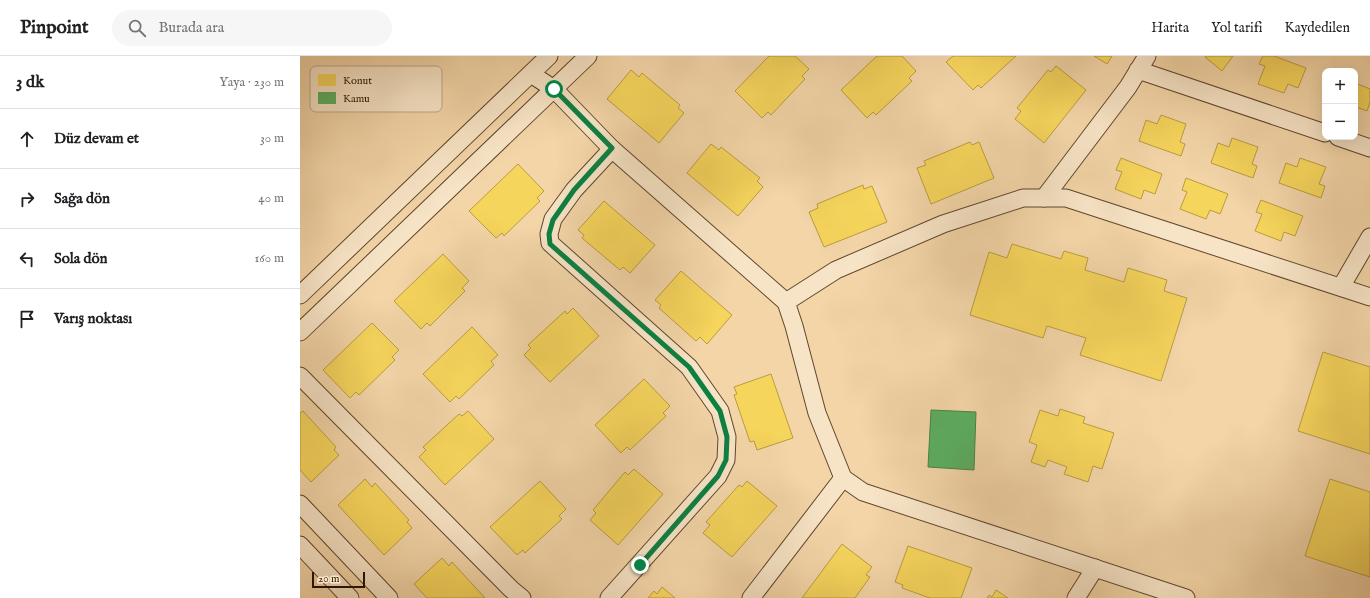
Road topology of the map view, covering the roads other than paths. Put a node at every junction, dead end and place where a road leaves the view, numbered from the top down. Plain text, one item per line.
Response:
1 (549, 56) edge
2 (588, 56) edge
3 (1147, 56) edge
4 (1138, 70) junction
5 (531, 74) junction
6 (554, 89) junction
7 (1322, 132) edge
8 (1347, 140) edge
9 (612, 148) junction
10 (1370, 148) edge
11 (1044, 198) junction
12 (1370, 237) edge
13 (1340, 288) junction
14 (300, 295) edge
15 (1370, 297) edge
16 (786, 302) junction
17 (300, 332) edge
18 (300, 376) edge
19 (843, 478) junction
20 (300, 504) edge
21 (300, 545) edge
22 (1095, 568) junction
23 (350, 598) edge
24 (389, 598) edge
25 (522, 598) edge
26 (609, 598) edge
27 (751, 598) edge
28 (1076, 598) edge
29 (1186, 598) edge

1 - 5 street
2 - 6 street
3 - 4 street
4 - 7 street
4 - 11 street
5 - 6 street
5 - 14 street
6 - 9 street
6 - 17 street
8 - 10 street
9 - 16 street
9 - 26 street
11 - 13 street
11 - 16 street
12 - 13 street
13 - 15 street
16 - 19 street
18 - 25 street
19 - 22 street
19 - 27 street
20 - 24 street
21 - 23 street
22 - 28 street
22 - 29 street

